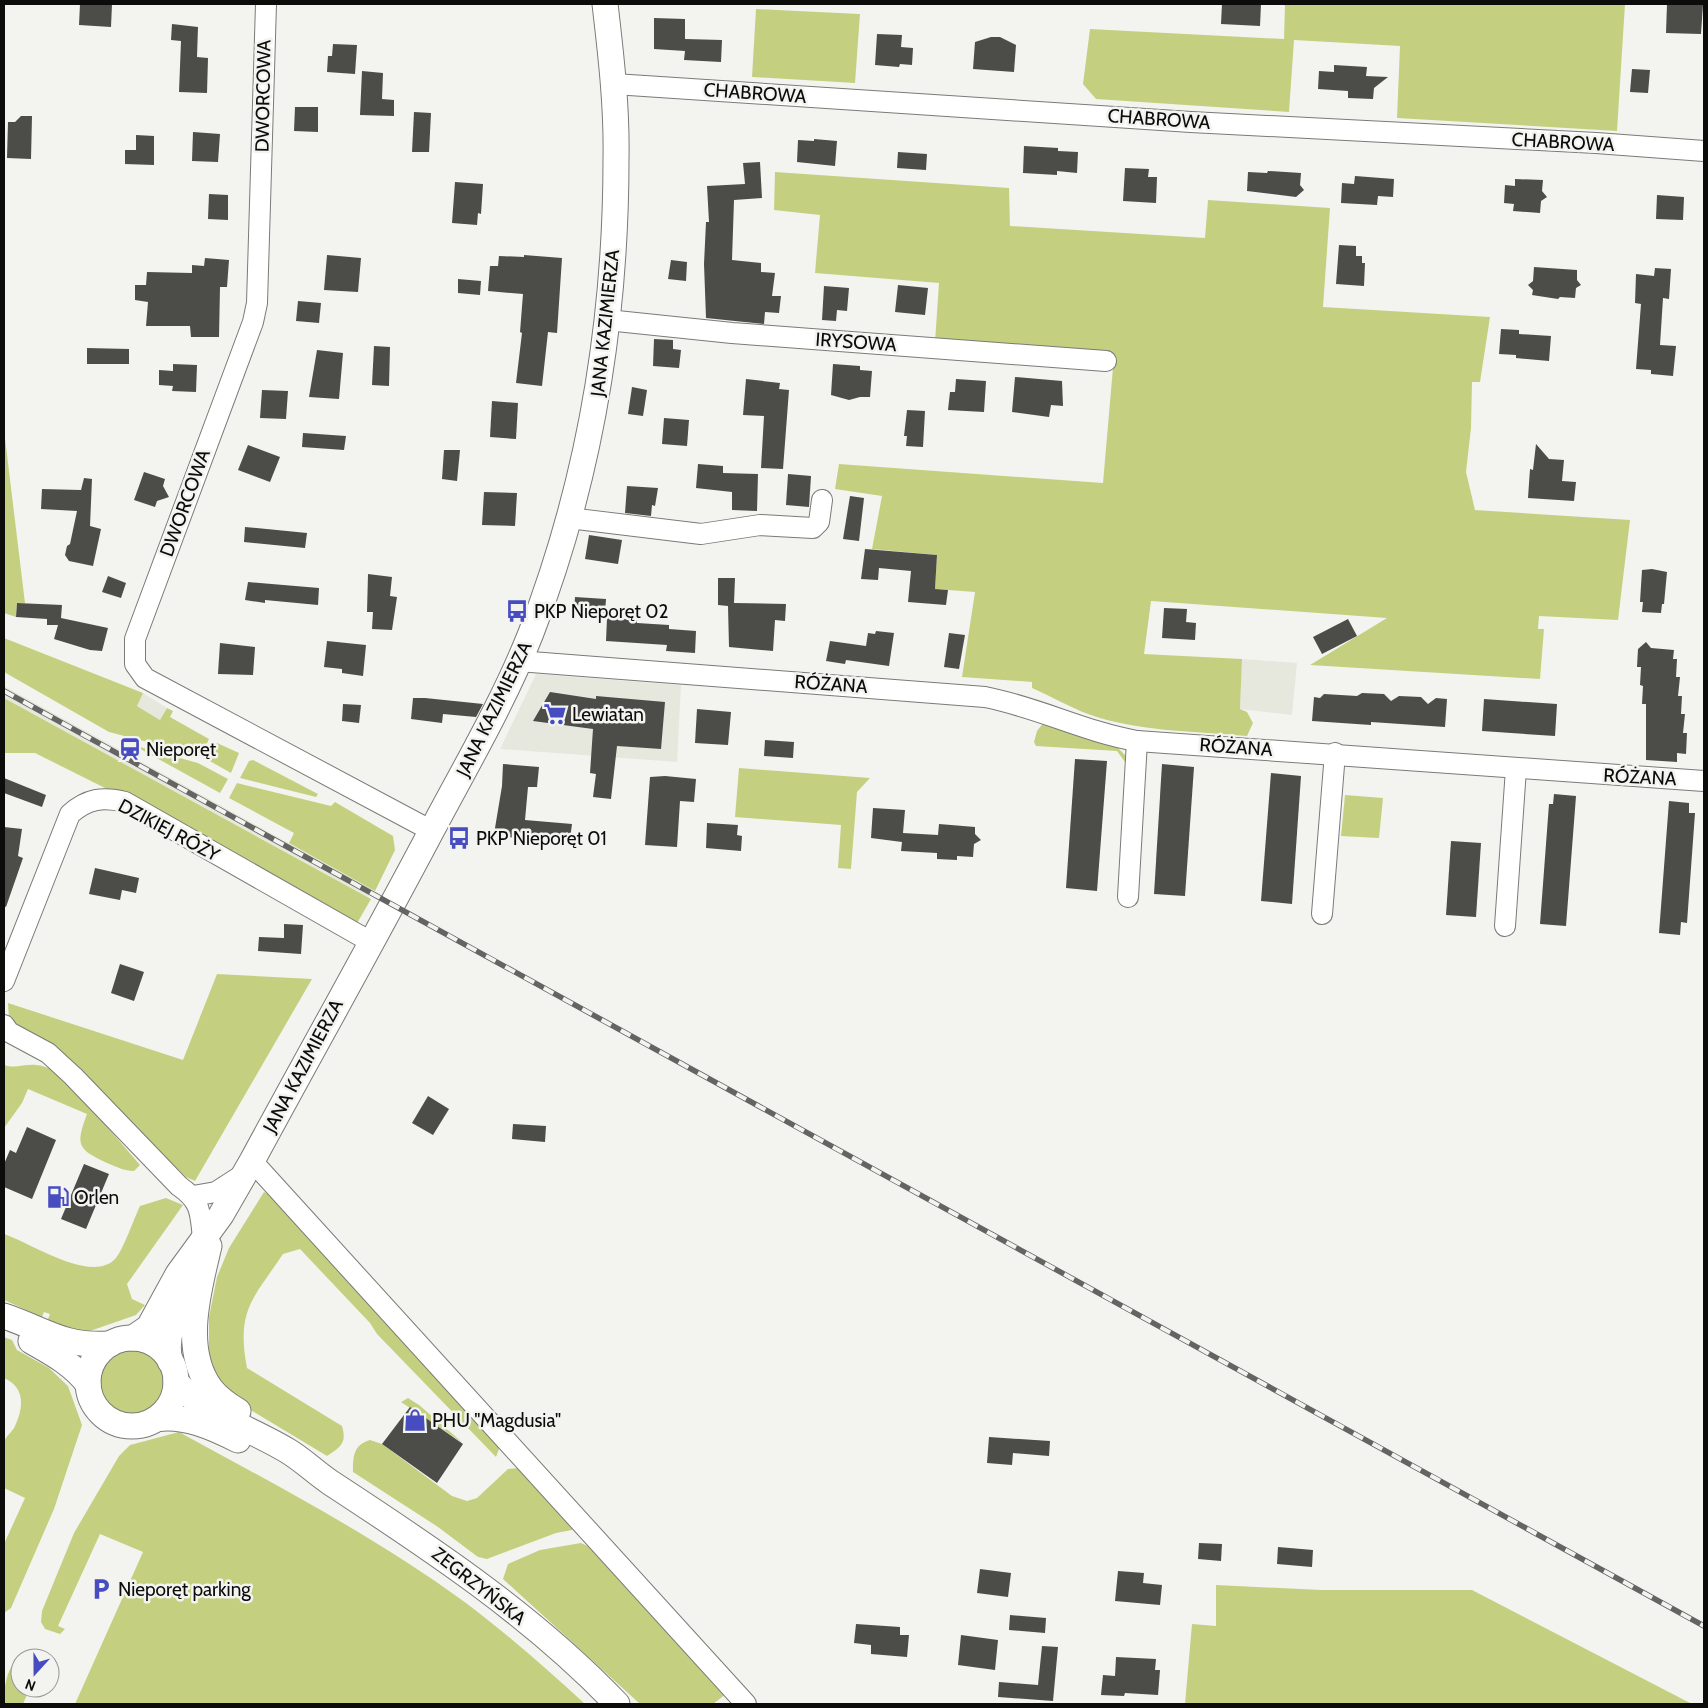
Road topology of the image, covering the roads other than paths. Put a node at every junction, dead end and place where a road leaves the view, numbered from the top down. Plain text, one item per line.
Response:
1 (266, 4) edge
2 (605, 4) edge
3 (614, 84) junction
4 (1704, 151) edge
5 (607, 320) junction
6 (1106, 361) dead end
7 (822, 500) dead end
8 (569, 518) junction
9 (518, 661) junction
10 (1137, 741) junction
11 (1335, 753) junction
12 (1516, 769) junction
13 (1704, 781) edge
14 (432, 831) junction
15 (1128, 897) dead end
16 (1322, 914) dead end
17 (1505, 926) dead end
18 (371, 942) junction
19 (4, 981) edge
20 (4, 1025) edge
21 (248, 1168) junction
22 (194, 1196) junction
23 (206, 1242) junction
24 (4, 1316) edge
25 (4, 1327) edge
26 (121, 1341) junction
27 (173, 1372) junction
28 (88, 1384) junction
29 (156, 1419) junction
30 (289, 1452) junction
31 (329, 1481) junction
32 (617, 1704) edge
33 (746, 1704) edge

1 - 14 street, DWORCOWA
2 - 3 main road, JANA KAZIMIERZA
3 - 4 street, CHABROWA
3 - 5 main road, JANA KAZIMIERZA
5 - 6 street, IRYSOWA
5 - 8 main road, JANA KAZIMIERZA
7 - 8 street
8 - 9 main road, JANA KAZIMIERZA
9 - 10 street, RÓŻANA
9 - 14 main road, JANA KAZIMIERZA
10 - 11 street, RÓŻANA
10 - 15 street
11 - 12 street, RÓŻANA
11 - 16 street
12 - 13 street, RÓŻANA
12 - 17 street
14 - 18 main road, JANA KAZIMIERZA
18 - 19 street, DZIKIEJ RÓŻY
18 - 21 main road, JANA KAZIMIERZA
20 - 22 street
21 - 22 street
21 - 23 main road, JANA KAZIMIERZA
21 - 33 street
22 - 23 street
23 - 26 main road, JANA KAZIMIERZA
23 - 27 main road, JANA KAZIMIERZA
23 - 30 main road
24 - 26 main road
25 - 28 main road
26 - 27 main road
26 - 28 main road
27 - 29 main road
27 - 30 main road, ZEGRZYŃSKA
28 - 29 main road
29 - 31 main road, ZEGRZYŃSKA
30 - 31 main road, ZEGRZYŃSKA
31 - 32 main road, ZEGRZYŃSKA

